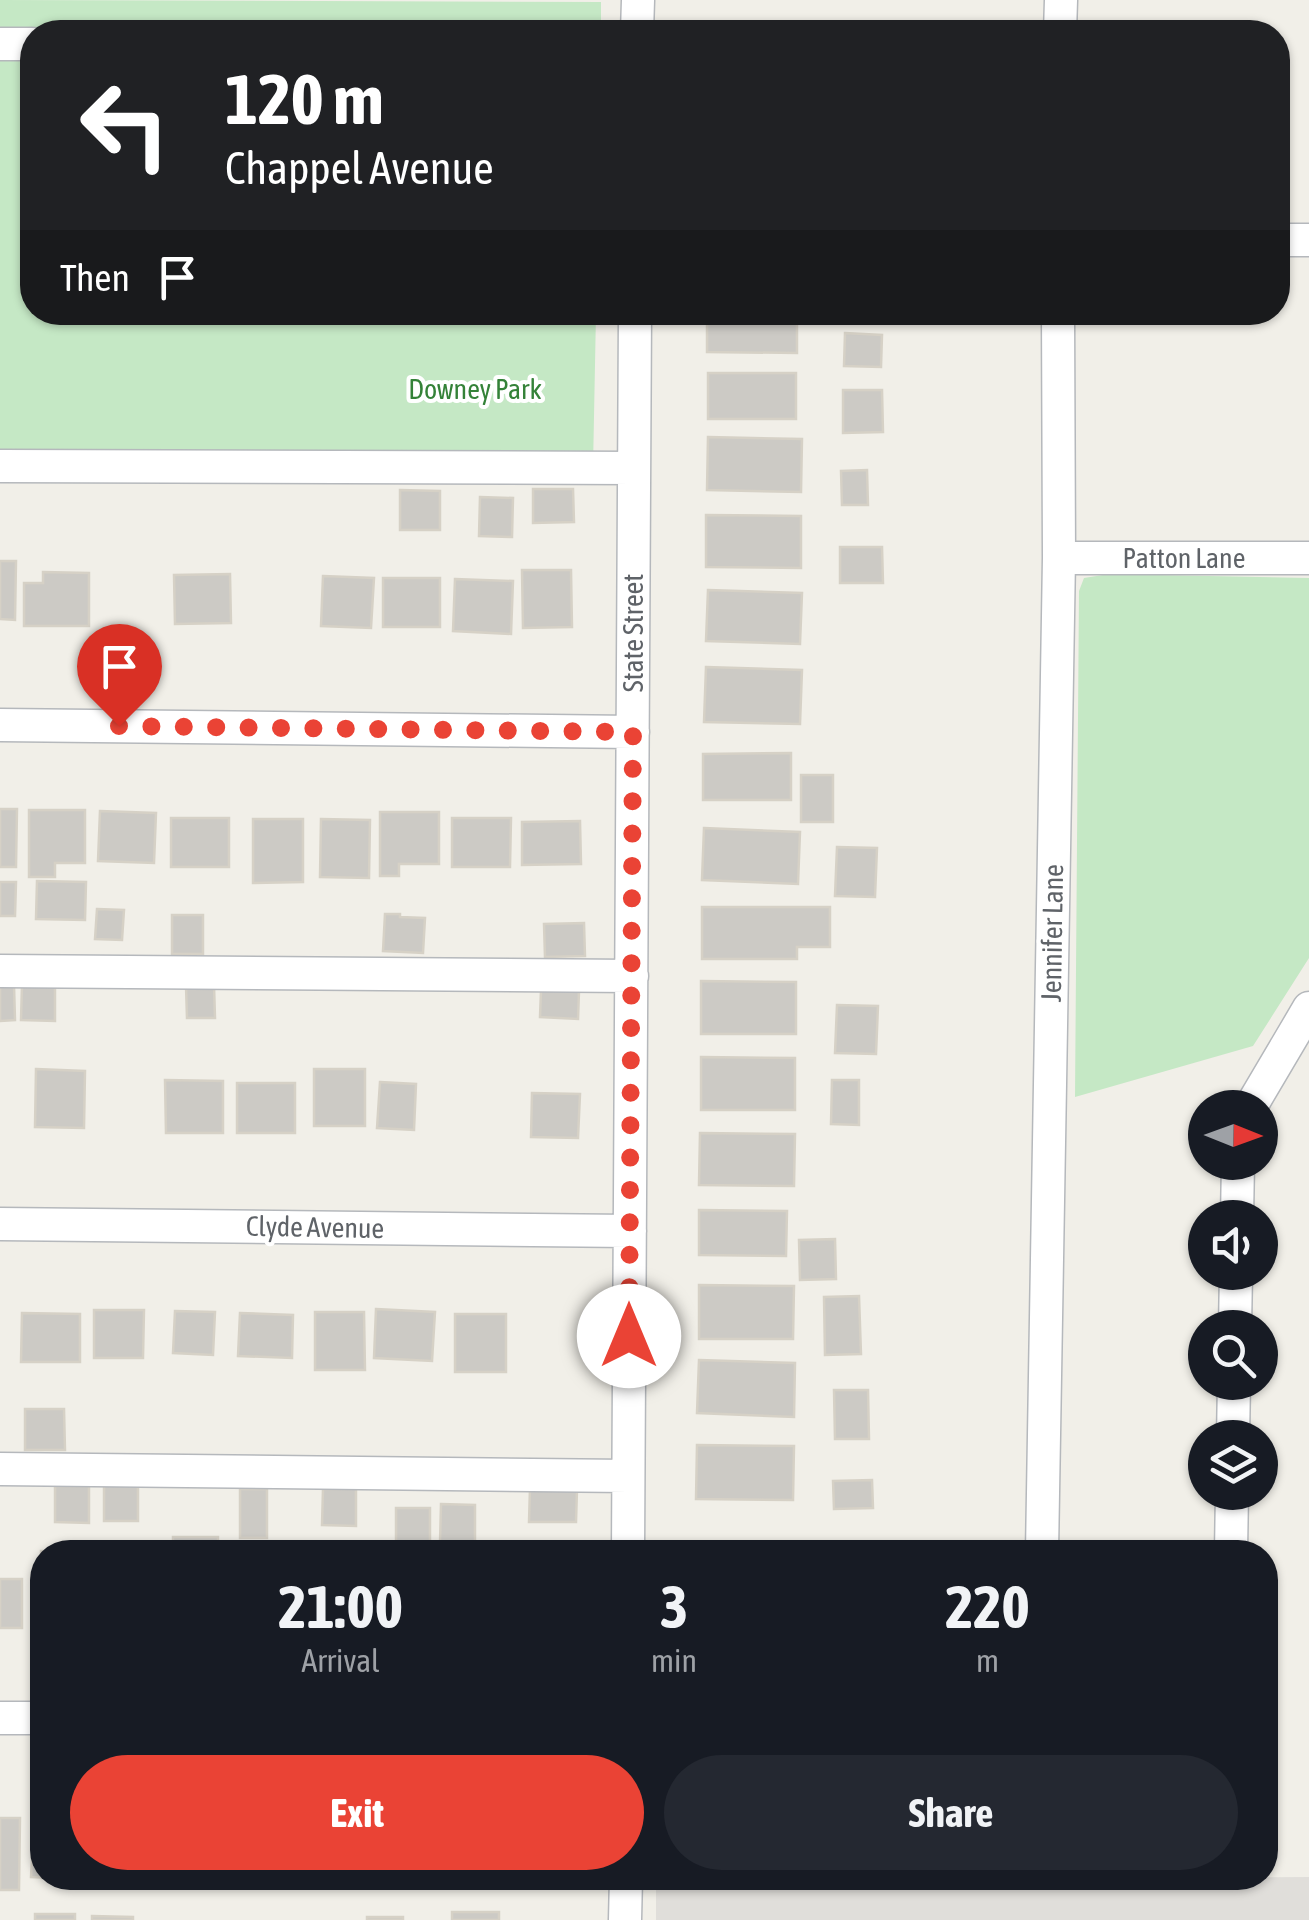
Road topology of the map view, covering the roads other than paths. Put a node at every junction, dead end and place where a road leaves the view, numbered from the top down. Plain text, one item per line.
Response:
1 (635, 325) edge
2 (1058, 325) edge
3 (0, 466) edge
4 (634, 468) junction
5 (1059, 558) junction
6 (1309, 558) edge
7 (0, 725) edge
8 (633, 732) junction
9 (0, 970) edge
10 (632, 976) junction
11 (1309, 1008) edge
12 (1296, 1052) edge
13 (1265, 1090) edge
14 (0, 1224) edge
15 (630, 1231) junction
16 (0, 1469) edge
17 (628, 1476) junction
18 (1232, 1510) edge
19 (628, 1540) edge
20 (1042, 1540) edge
21 (1231, 1540) edge
22 (0, 1718) edge
23 (30, 1718) edge
24 (626, 1890) edge
25 (626, 1920) edge

1 - 4 street, State Street
2 - 5 street, Jennifer Lane
3 - 4 street
4 - 8 street, State Street
5 - 6 street, Patton Lane
5 - 20 street, Jennifer Lane
7 - 8 street
8 - 10 street, State Street
9 - 10 street
10 - 15 street, State Street
11 - 12 street
12 - 13 street
14 - 15 street, Clyde Avenue
15 - 17 street, State Street
16 - 17 street
17 - 19 street, State Street
18 - 21 street
22 - 23 street
24 - 25 street

